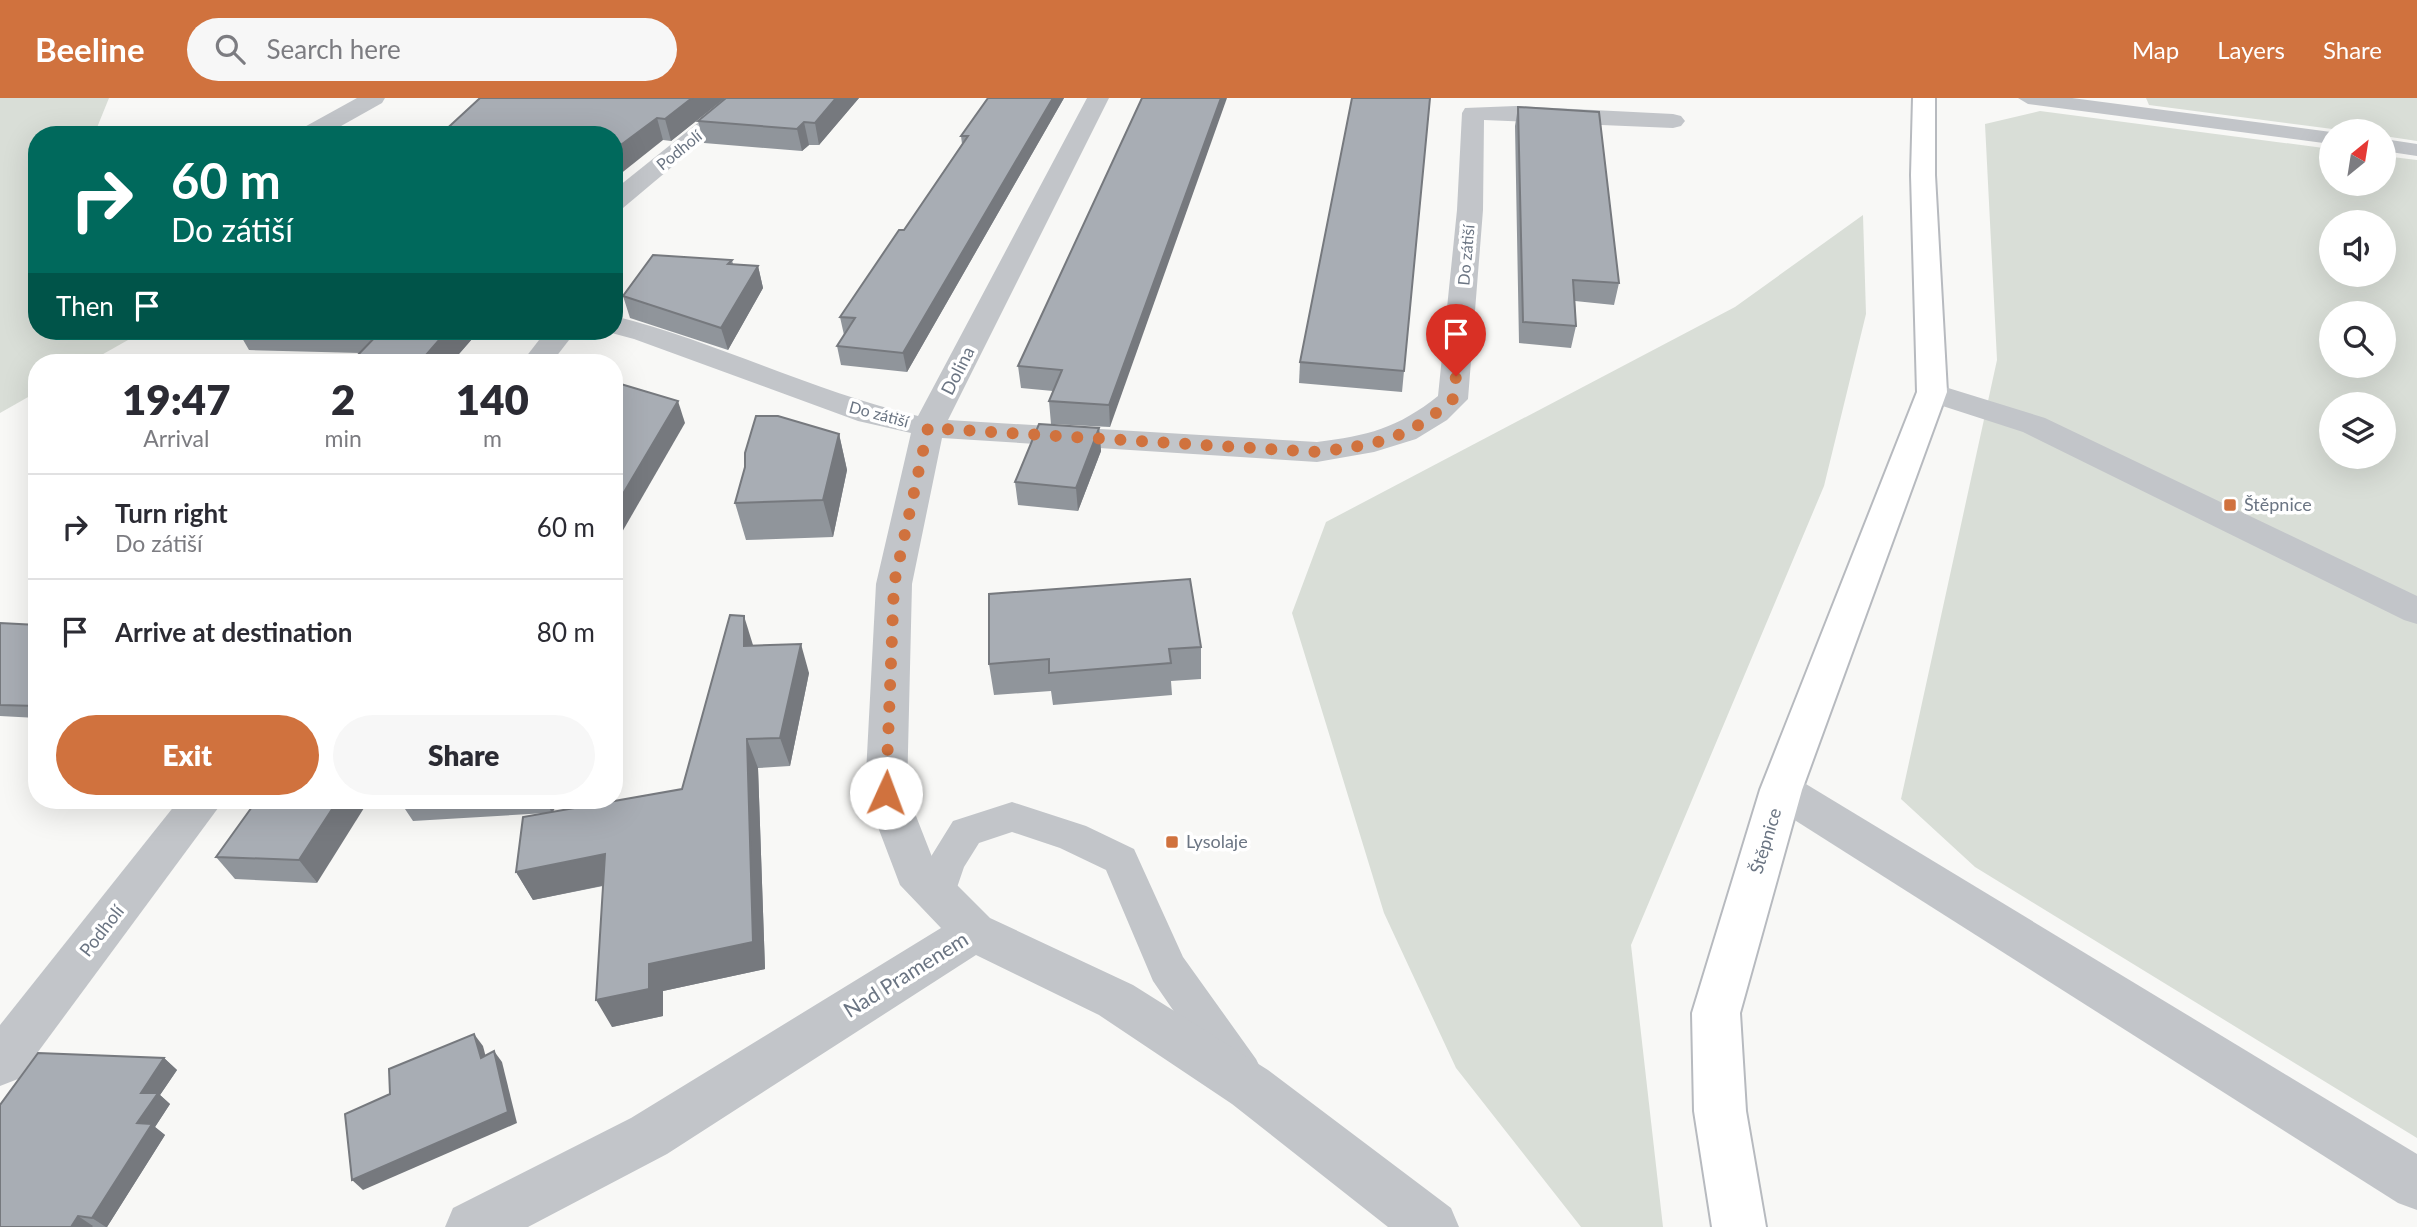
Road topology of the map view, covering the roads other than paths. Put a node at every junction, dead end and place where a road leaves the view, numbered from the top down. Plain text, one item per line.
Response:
1 (374, 98) edge
2 (743, 98) edge
3 (1098, 98) edge
4 (1924, 98) edge
5 (2028, 98) edge
6 (1602, 108) edge
7 (1673, 121) dead end
8 (323, 126) edge
9 (2319, 136) edge
10 (2396, 147) edge
11 (2417, 150) edge
12 (623, 196) edge
13 (623, 327) edge
14 (554, 340) edge
15 (543, 354) edge
16 (1931, 392) junction
17 (928, 428) junction
18 (2417, 611) edge
19 (1781, 790) junction
20 (196, 809) edge
21 (937, 894) junction
22 (974, 932) junction
23 (0, 1063) edge
24 (1250, 1087) junction
25 (2417, 1184) edge
26 (472, 1227) edge
27 (1432, 1227) edge
28 (1739, 1227) edge

1 - 8 street
2 - 12 street, Podholí
3 - 17 street, Dolina
4 - 16 street, Štěpnice
5 - 9 lane
6 - 7 street, Do zátiší
6 - 17 street, Do zátiší
10 - 11 lane
13 - 17 street, Do zátiší
14 - 15 street
16 - 18 street
16 - 19 street, Štěpnice
17 - 21 street, Dolina
19 - 25 street
19 - 28 street, Štěpnice
20 - 23 street, Podholí
21 - 22 street, Dolina
21 - 24 lane
22 - 24 street, Nad Pramenem
22 - 26 street, Nad Pramenem
24 - 27 street, Nad Pramenem

